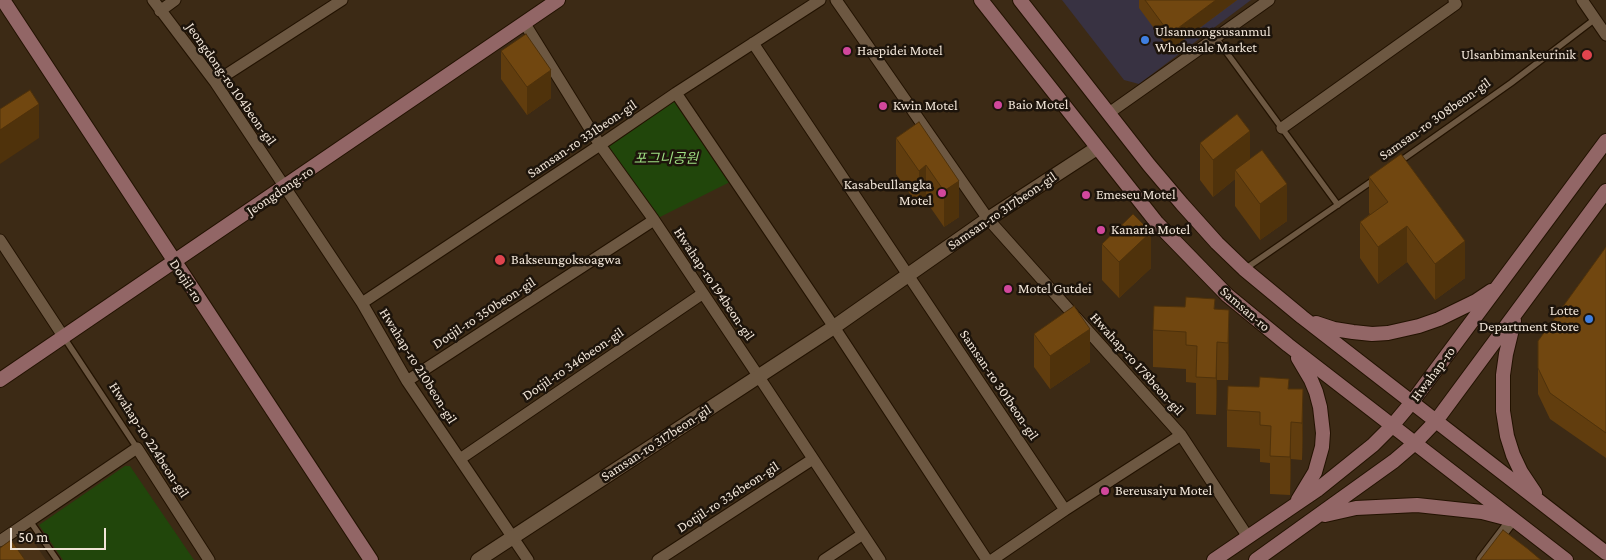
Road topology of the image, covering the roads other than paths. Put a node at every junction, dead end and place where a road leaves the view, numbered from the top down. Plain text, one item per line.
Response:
1 (3, 0) edge
2 (153, 0) edge
3 (176, 0) edge
4 (342, 0) edge
5 (557, 0) edge
6 (820, 0) edge
7 (836, 0) edge
8 (981, 0) edge
9 (1020, 0) edge
10 (1269, 0) edge
11 (1582, 0) edge
12 (1455, 2) edge
13 (160, 10) junction
14 (1595, 19) junction
15 (525, 24) junction
16 (1606, 35) edge
17 (1216, 38) junction
18 (753, 43) junction
19 (215, 82) junction
20 (676, 93) junction
21 (1109, 113) junction
22 (1282, 128) junction
23 (1606, 141) edge
24 (600, 145) junction
25 (1097, 148) junction
26 (1393, 166) edge
27 (1378, 178) edge
28 (285, 187) junction
29 (1606, 191) edge
30 (1338, 205) junction
31 (988, 219) junction
32 (654, 220) junction
33 (0, 240) edge
34 (174, 262) junction
35 (1244, 269) junction
36 (908, 276) junction
37 (1502, 280) junction
38 (702, 294) junction
39 (362, 303) junction
40 (1518, 310) junction
41 (1302, 317) junction
42 (834, 327) junction
43 (63, 336) junction
44 (1288, 345) junction
45 (759, 376) junction
46 (0, 380) edge
47 (406, 381) junction
48 (1412, 402) junction
49 (1436, 421) junction
50 (1392, 426) junction
51 (1181, 435) junction
52 (1415, 443) junction
53 (137, 448) junction
54 (460, 459) junction
55 (813, 459) junction
56 (1290, 509) junction
57 (1549, 509) junction
58 (1065, 510) junction
59 (1315, 518) junction
60 (1513, 519) junction
61 (30, 521) junction
62 (863, 534) junction
63 (513, 537) junction
64 (1248, 538) junction
65 (0, 541) edge
66 (1606, 554) edge
67 (1260, 559) edge
68 (57, 560) edge
69 (209, 560) edge
70 (371, 560) edge
71 (478, 560) edge
72 (528, 560) edge
73 (658, 560) edge
74 (824, 560) edge
75 (880, 560) edge
76 (987, 560) edge
77 (992, 560) edge
78 (1214, 560) edge
79 (1482, 560) edge
80 (1566, 560) edge

1 - 34 main road, Dotjil-ro
2 - 13 street, Jeongdong-ro 104beon-gil
3 - 13 street
4 - 19 street
5 - 15 main road, Jeongdong-ro
6 - 18 street, Samsan-ro 331beon-gil
7 - 31 street, Hwahap-ro 178beon-gil
8 - 25 main road, Samsan-ro
9 - 21 main road
10 - 17 street
11 - 14 street
12 - 22 street
13 - 19 street, Jeongdong-ro 104beon-gil
14 - 16 street
14 - 26 lane, Samsan-ro 308beon-gil
15 - 24 street, Hwahap-ro 194beon-gil
15 - 28 main road, Jeongdong-ro
17 - 21 street
17 - 22 lane
18 - 20 street, Samsan-ro 331beon-gil
18 - 36 street
19 - 28 street, Jeongdong-ro 104beon-gil
20 - 24 street, Samsan-ro 331beon-gil
20 - 42 street
21 - 35 main road
22 - 30 lane
23 - 37 main road, Hwahap-ro
24 - 32 street, Hwahap-ro 194beon-gil
24 - 39 street, Samsan-ro 331beon-gil
25 - 31 street, Samsan-ro 317beon-gil
25 - 44 main road, Samsan-ro
27 - 30 lane, Samsan-ro 308beon-gil
28 - 34 main road, Jeongdong-ro
28 - 39 street, Hwahap-ro 210beon-gil
29 - 40 main road
30 - 35 lane, Samsan-ro 308beon-gil
31 - 36 street, Samsan-ro 317beon-gil
31 - 51 street, Hwahap-ro 178beon-gil
32 - 38 street, Hwahap-ro 194beon-gil
32 - 47 street, Dotjil-ro 350beon-gil
33 - 43 street
34 - 43 main road, Jeongdong-ro
34 - 70 main road, Dotjil-ro
35 - 41 main road
36 - 42 street, Samsan-ro 317beon-gil
36 - 58 street, Samsan-ro 301beon-gil
37 - 41 main road
37 - 48 main road, Hwahap-ro
38 - 45 street, Hwahap-ro 194beon-gil
38 - 54 street, Dotjil-ro 346beon-gil
39 - 47 street, Hwahap-ro 210beon-gil
40 - 49 main road
40 - 57 main road
41 - 48 main road
42 - 45 street, Samsan-ro 317beon-gil
42 - 76 street
43 - 46 main road, Jeongdong-ro
43 - 53 lane, Hwahap-ro 224beon-gil
44 - 50 main road, Samsan-ro
44 - 56 main road
45 - 55 street, Hwahap-ro 194beon-gil
45 - 63 street, Samsan-ro 317beon-gil
47 - 54 street, Hwahap-ro 210beon-gil
48 - 49 main road
48 - 50 main road, Hwahap-ro
49 - 52 main road
49 - 57 main road
50 - 52 main road, Samsan-ro
50 - 56 main road, Hwahap-ro
51 - 58 street
51 - 64 street, Hwahap-ro 178beon-gil
52 - 59 main road
52 - 60 main road, Samsan-ro
53 - 61 street
53 - 69 street, Hwahap-ro 224beon-gil
54 - 63 street, Hwahap-ro 210beon-gil
55 - 62 street, Hwahap-ro 194beon-gil
55 - 73 street, Dotjil-ro 336beon-gil
56 - 64 main road, Hwahap-ro
57 - 66 main road
58 - 77 street
59 - 60 main road
59 - 67 main road
60 - 79 street
60 - 80 main road, Samsan-ro
61 - 65 street
61 - 68 lane
62 - 74 street
62 - 75 street, Hwahap-ro 194beon-gil
63 - 71 street, Samsan-ro 317beon-gil
63 - 72 street, Hwahap-ro 210beon-gil
64 - 78 main road, Hwahap-ro

